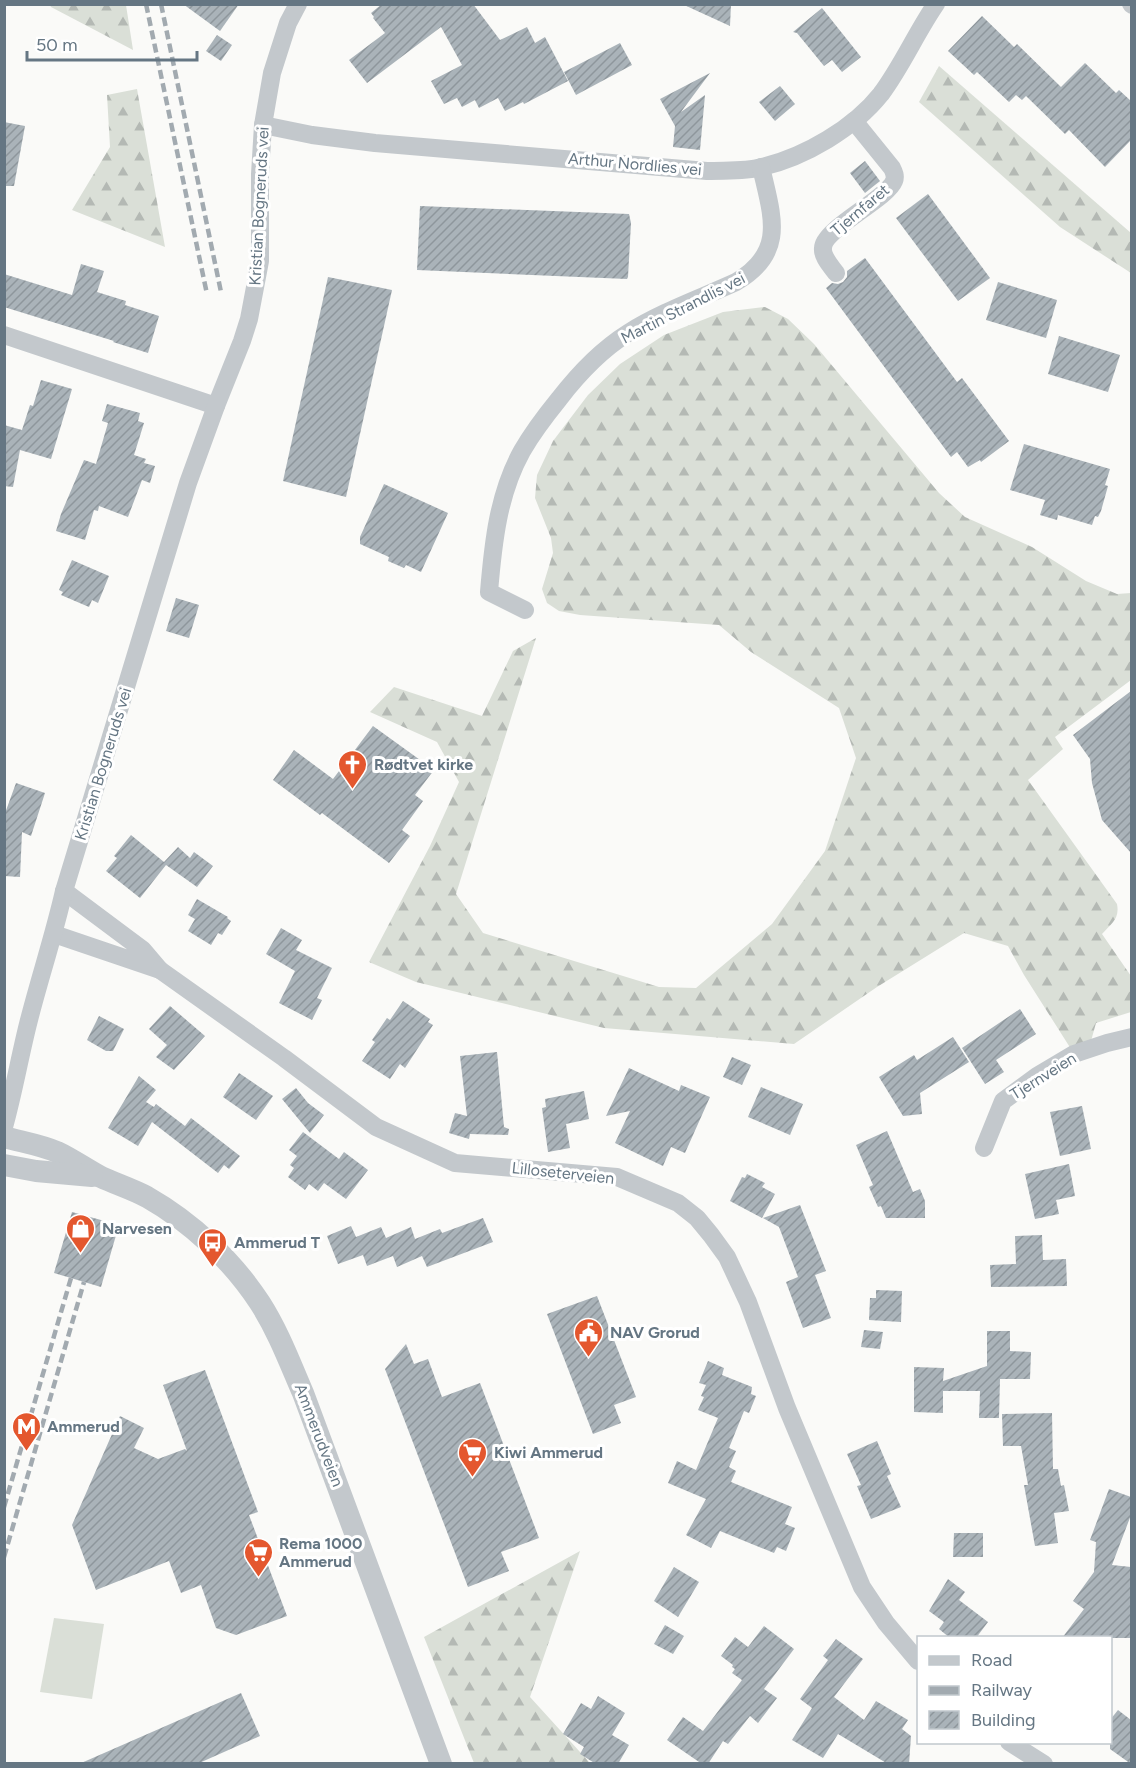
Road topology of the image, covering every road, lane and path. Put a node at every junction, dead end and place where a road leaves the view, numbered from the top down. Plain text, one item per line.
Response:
1 (298, 4) edge
2 (936, 4) edge
3 (854, 121) junction
4 (263, 125) junction
5 (762, 168) junction
6 (836, 273) dead end
7 (4, 334) edge
8 (216, 406) junction
9 (525, 610) dead end
10 (64, 891) junction
11 (54, 934) junction
12 (160, 970) junction
13 (1131, 1037) edge
14 (4, 1127) edge
15 (4, 1137) edge
16 (984, 1148) dead end
17 (4, 1165) edge
18 (102, 1178) junction
19 (917, 1659) edge
20 (1011, 1744) edge
21 (441, 1764) edge
22 (1044, 1764) edge

1 - 4 street, Kristian Bogneruds vei
2 - 3 street, Arthur Nordlies vei
3 - 5 street, Arthur Nordlies vei
3 - 6 street, Tjernfaret
4 - 5 street, Arthur Nordlies vei
4 - 8 street, Kristian Bogneruds vei
5 - 9 street, Martin Strandlis vei
7 - 8 street
8 - 10 street, Kristian Bogneruds vei
10 - 11 street, Kristian Bogneruds vei
10 - 12 street, Lilloseterveien
11 - 12 street, Lilloseterveien
11 - 14 street, Kristian Bogneruds vei
12 - 19 street, Lilloseterveien
13 - 16 street, Tjernveien
15 - 18 street, Ammerudveien
17 - 18 street, Ammerudveien
18 - 21 street, Ammerudveien
20 - 22 street

